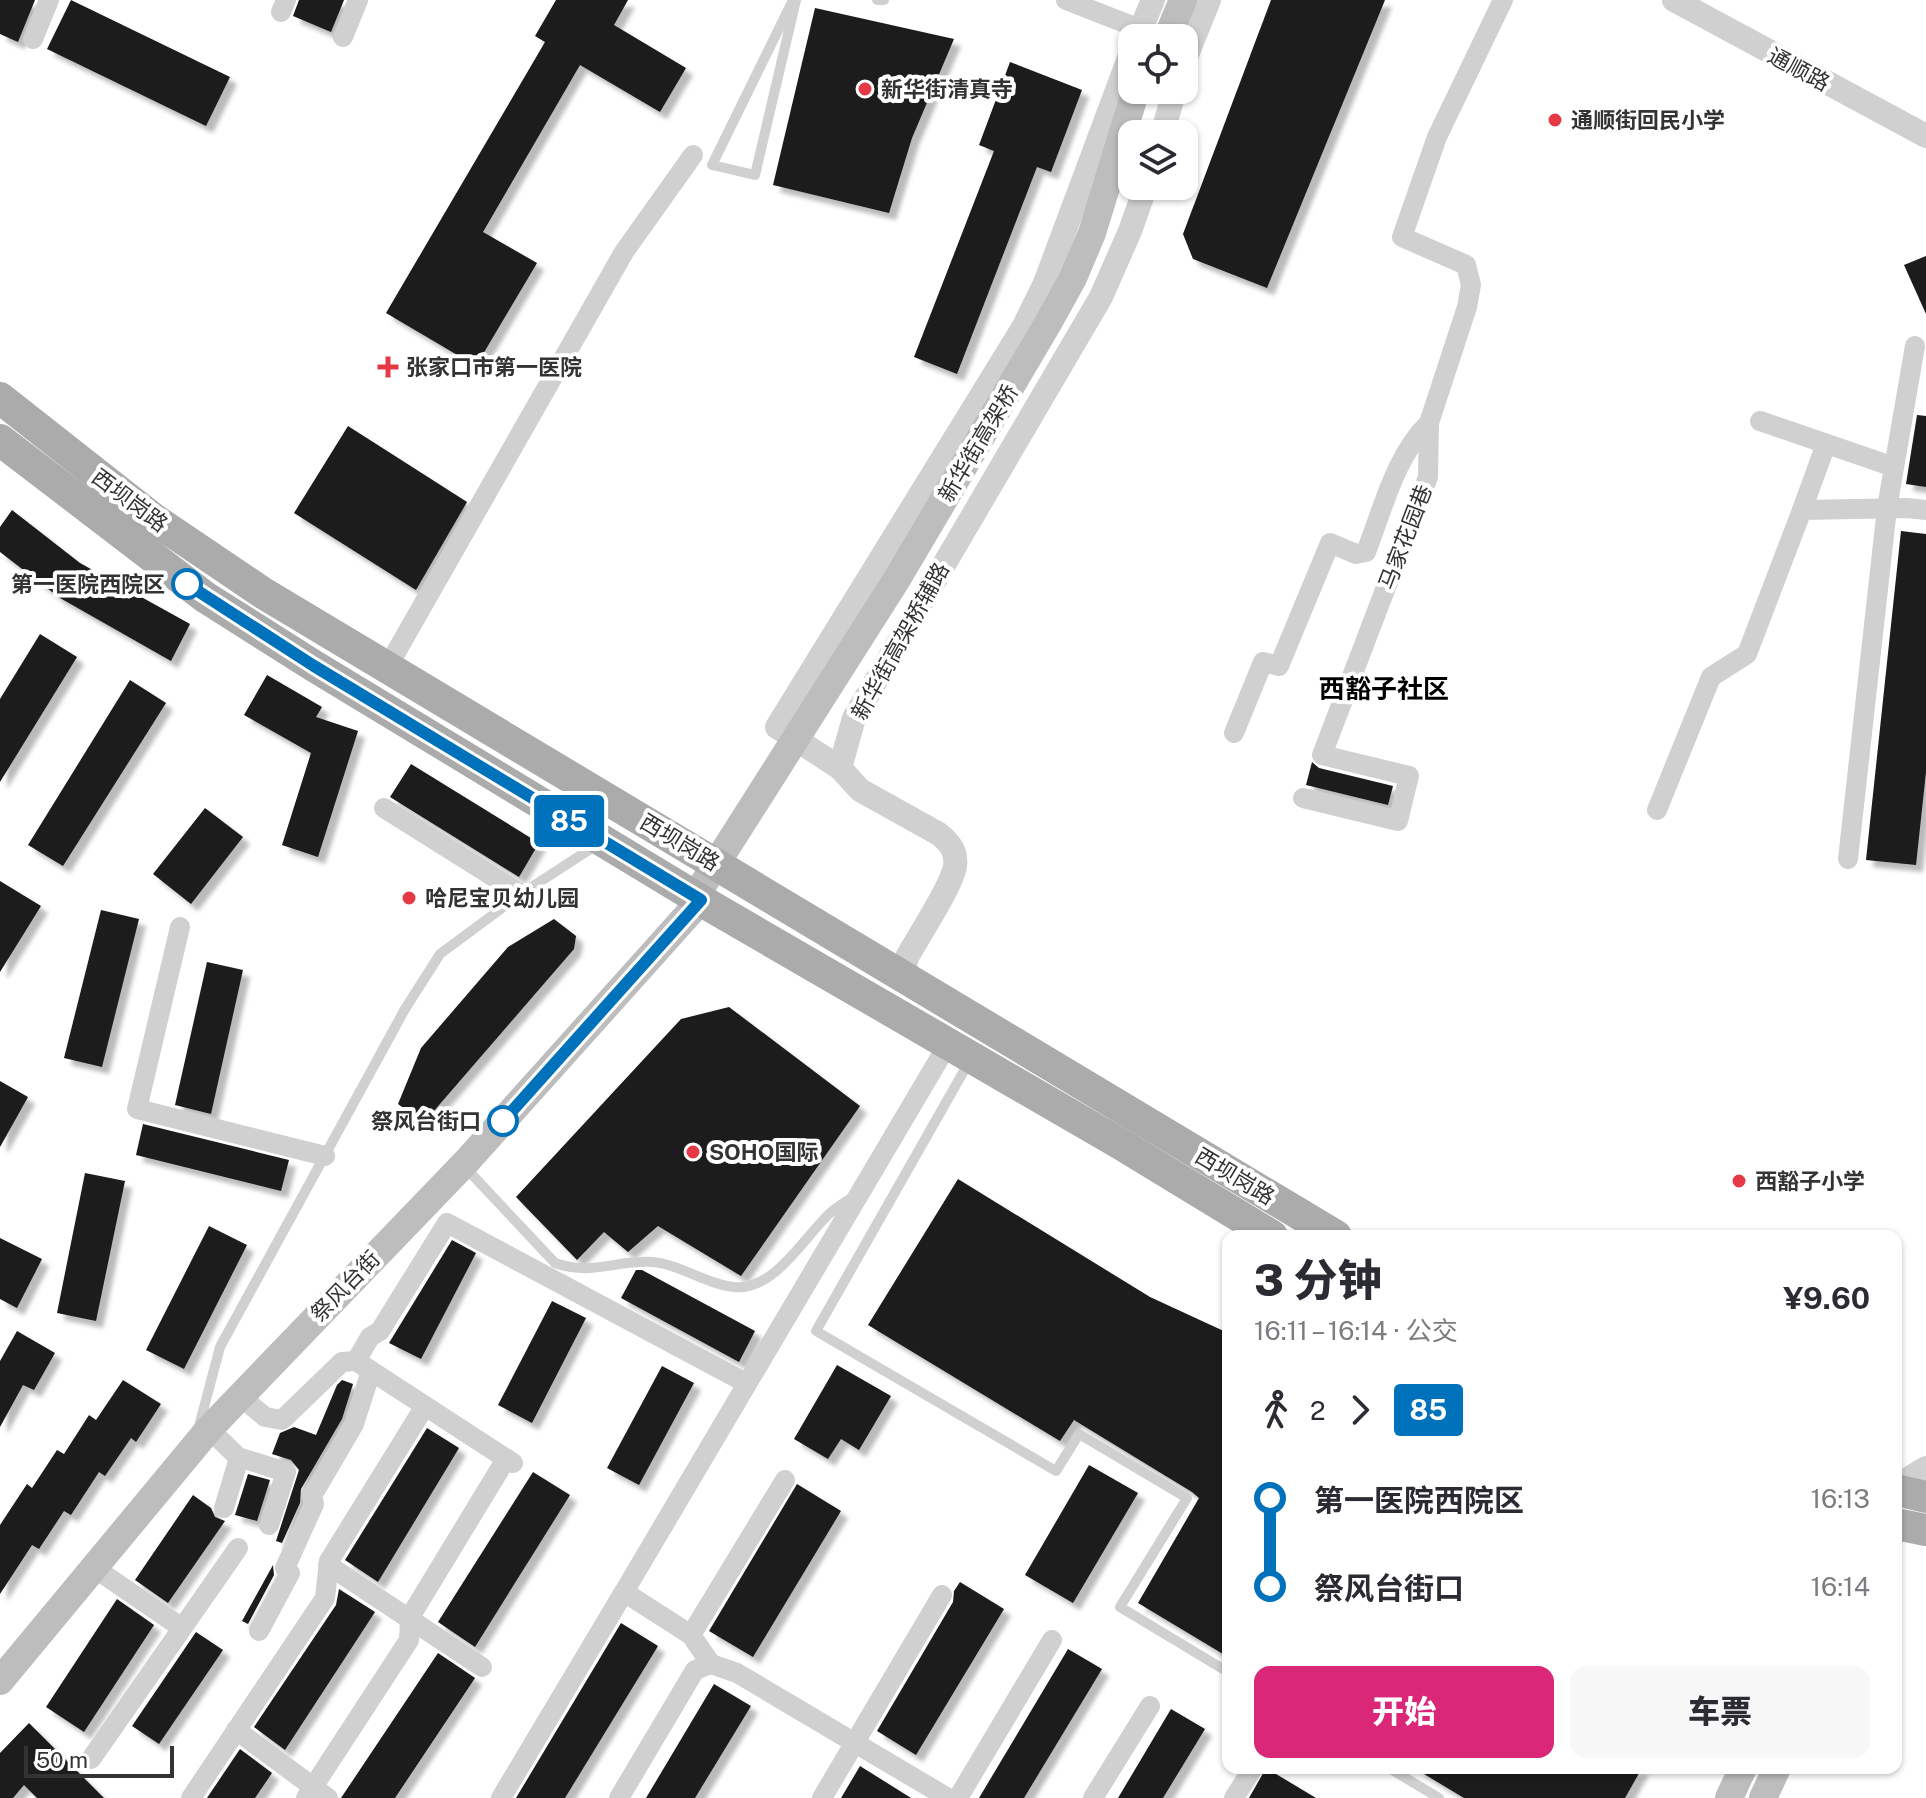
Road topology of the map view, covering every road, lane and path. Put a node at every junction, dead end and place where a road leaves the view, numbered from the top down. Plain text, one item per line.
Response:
1 (49, 0) edge
2 (358, 0) edge
3 (794, 0) edge
4 (877, 0) edge
5 (884, 0) edge
6 (1066, 0) edge
7 (1153, 0) edge
8 (1168, 0) edge
9 (1183, 0) edge
10 (1209, 0) edge
11 (1503, 0) edge
12 (1674, 0) edge
13 (1145, 24) edge
14 (1151, 24) edge
15 (1173, 24) edge
16 (1118, 27) edge
17 (1198, 27) edge
18 (343, 37) dead end
19 (33, 39) dead end
20 (1118, 96) edge
21 (1132, 104) edge
22 (1926, 136) edge
23 (693, 155) dead end
24 (1118, 189) edge
25 (1141, 200) edge
26 (1915, 346) dead end
27 (997, 370) junction
28 (1040, 397) junction
29 (0, 398) edge
30 (1760, 421) dead end
31 (1429, 423) junction
32 (0, 440) edge
33 (1826, 444) junction
34 (1894, 467) junction
35 (1887, 508) junction
36 (1802, 510) junction
37 (1926, 510) edge
38 (387, 668) junction
39 (1234, 733) dead end
40 (840, 768) junction
41 (779, 778) junction
42 (1303, 798) dead end
43 (384, 808) dead end
44 (1657, 810) dead end
45 (603, 841) junction
46 (1848, 859) dead end
47 (723, 867) junction
48 (521, 894) junction
49 (701, 901) junction
50 (180, 927) dead end
51 (908, 979) junction
52 (960, 1051) junction
53 (325, 1156) junction
54 (463, 1165) junction
55 (861, 1191) junction
56 (1262, 1230) edge
57 (1326, 1230) edge
58 (364, 1366) junction
59 (746, 1383) junction
60 (240, 1396) junction
61 (425, 1406) junction
62 (201, 1439) junction
63 (239, 1458) junction
64 (785, 1480) dead end
65 (224, 1508) dead end
66 (269, 1525) dead end
67 (1902, 1525) edge
68 (1926, 1530) edge
69 (238, 1548) dead end
70 (328, 1565) junction
71 (93, 1567) junction
72 (624, 1592) junction
73 (942, 1595) dead end
74 (410, 1617) junction
75 (182, 1628) junction
76 (259, 1631) dead end
77 (691, 1635) junction
78 (1052, 1640) dead end
79 (711, 1664) junction
80 (482, 1667) dead end
81 (1222, 1668) edge
82 (0, 1681) edge
83 (1150, 1706) dead end
84 (236, 1730) junction
85 (855, 1743) junction
86 (91, 1759) dead end
87 (1249, 1774) edge
88 (1399, 1774) edge
89 (1740, 1774) edge
90 (1774, 1774) edge
91 (316, 1794) edge
92 (191, 1798) edge
93 (501, 1798) edge
94 (619, 1798) edge
95 (822, 1798) edge
96 (948, 1798) edge
97 (958, 1798) edge
98 (1093, 1798) edge
99 (1234, 1798) edge
100 (1439, 1798) edge
101 (1729, 1798) edge
102 (1763, 1798) edge

1 - 19 street
2 - 18 street
3 - 3 lane
4 - 5 lane
6 - 16 street
7 - 13 street
8 - 14 main road
9 - 15 main road
10 - 17 street
11 - 31 street, 马家花园巷
12 - 22 street, 通顺路
20 - 27 street
21 - 41 main road, 新华街高架桥
23 - 38 street
24 - 41 main road, 新华街高架桥
25 - 28 street, 新华街高架桥辅路
26 - 34 street
27 - 28 street
27 - 40 street
28 - 40 street, 新华街高架桥辅路
29 - 38 main road, 西坝岗路
30 - 33 street
31 - 39 street
31 - 42 street, 马家花园巷
32 - 45 main road, 西坝岗路
33 - 34 street
33 - 36 street
34 - 35 street
35 - 36 street
35 - 37 street
35 - 46 street
36 - 44 street
38 - 47 main road, 西坝岗路
40 - 51 street
41 - 47 main road, 祭风台街
43 - 48 street
45 - 48 lane
45 - 49 main road, 西坝岗路
47 - 49 main road, 祭风台街
47 - 51 main road, 西坝岗路
48 - 53 lane
49 - 52 main road, 西坝岗路
49 - 54 main road, 祭风台街
50 - 53 street
51 - 57 main road, 西坝岗路
52 - 55 street
52 - 56 main road, 西坝岗路
52 - 81 lane
53 - 62 lane
54 - 55 lane
54 - 60 main road, 祭风台街
55 - 59 street
58 - 59 street
58 - 60 street
58 - 61 street
58 - 76 street
59 - 72 street
60 - 62 main road, 祭风台街
61 - 70 street
61 - 74 street
62 - 63 street
62 - 71 main road, 祭风台街
63 - 65 street
63 - 66 street
64 - 77 street
67 - 68 main road
69 - 75 street
70 - 74 street
70 - 84 street
71 - 75 street
71 - 82 main road, 祭风台街
72 - 77 street
72 - 93 street
73 - 85 street
74 - 80 street
74 - 91 street
75 - 86 street
77 - 79 street
78 - 97 street
79 - 85 street
79 - 94 street
83 - 98 street
84 - 91 street
84 - 92 street
85 - 95 street
85 - 96 street
87 - 99 street
88 - 100 lane
89 - 101 main road
90 - 102 main road

